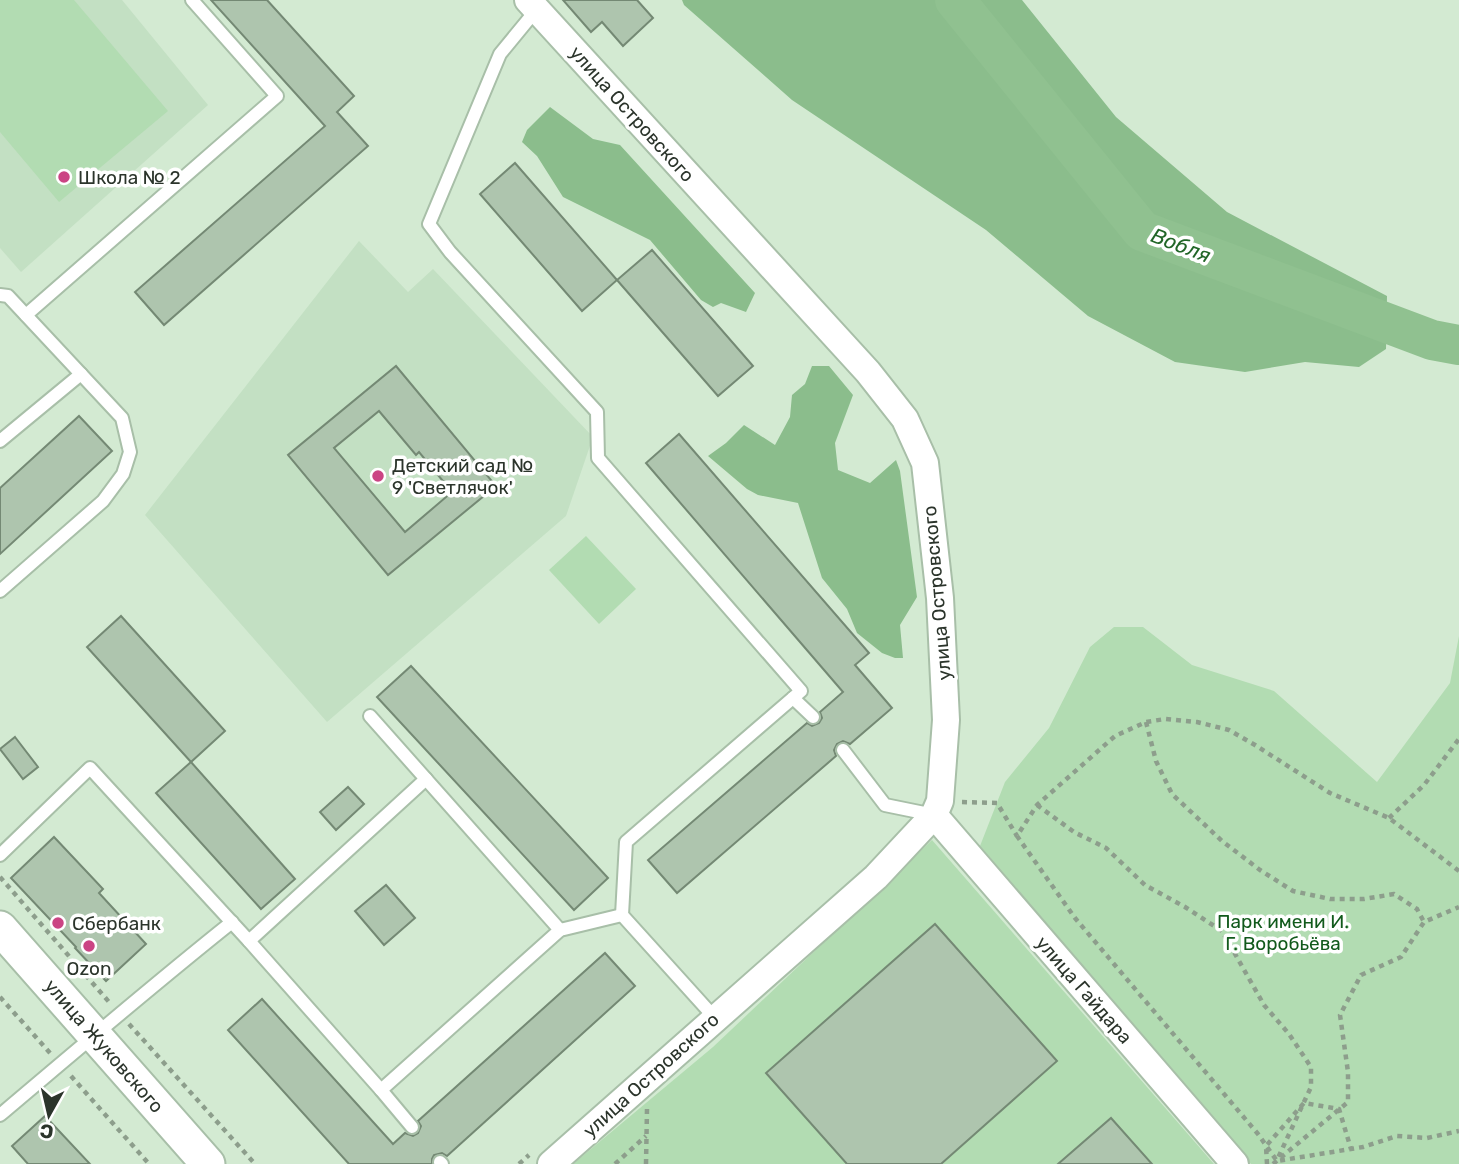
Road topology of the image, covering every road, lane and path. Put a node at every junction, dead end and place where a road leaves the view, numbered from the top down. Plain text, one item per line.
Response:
1 (192, 0) edge
2 (533, 5) edge
3 (0, 295) edge
4 (26, 315) junction
5 (81, 374) junction
6 (0, 442) edge
7 (0, 592) edge
8 (793, 698) junction
9 (370, 716) dead end
10 (813, 717) dead end
11 (1146, 722) junction
12 (1459, 738) edge
13 (843, 750) dead end
14 (426, 779) junction
15 (1037, 805) junction
16 (937, 808) junction
17 (1390, 818) junction
18 (1017, 836) junction
19 (0, 855) edge
20 (1459, 872) edge
21 (1459, 907) edge
22 (622, 915) junction
23 (232, 922) junction
24 (1424, 922) junction
25 (0, 928) edge
26 (560, 929) junction
27 (249, 941) junction
28 (0, 997) edge
29 (715, 1018) junction
30 (94, 1035) junction
31 (60, 1064) junction
32 (380, 1090) junction
33 (647, 1101) dead end
34 (1304, 1103) junction
35 (1339, 1109) junction
36 (0, 1115) edge
37 (412, 1127) dead end
38 (1459, 1131) edge
39 (646, 1136) junction
40 (1266, 1146) junction
41 (1351, 1149) junction
42 (1275, 1162) edge
43 (149, 1164) edge
44 (208, 1164) edge
45 (551, 1164) edge
46 (615, 1164) edge
47 (646, 1164) edge
48 (1235, 1164) edge
49 (1267, 1164) edge

1 - 4 lane
2 - 8 lane
2 - 16 street, улица Островского
3 - 4 lane
4 - 5 lane
5 - 6 lane
5 - 7 lane
8 - 10 lane
8 - 22 lane
9 - 14 lane
11 - 15 path
11 - 17 path
11 - 24 path
12 - 17 path
13 - 16 lane
14 - 26 lane
14 - 27 lane
15 - 18 path
15 - 34 path
16 - 18 path
16 - 29 street, улица Островского
16 - 48 street, улица Гайдара
17 - 20 path
18 - 40 path
19 - 23 lane
21 - 24 path
22 - 26 lane
22 - 29 lane
23 - 27 lane
23 - 30 lane
24 - 35 path
25 - 30 street, улица Жуковского
26 - 32 lane
27 - 32 lane
28 - 31 path
29 - 45 street, улица Островского
30 - 31 lane
30 - 44 street, улица Жуковского
31 - 36 lane
31 - 43 path
32 - 37 lane
33 - 39 path
34 - 35 path
34 - 40 path
34 - 42 path
35 - 41 path
35 - 42 path
38 - 41 path
39 - 46 path
39 - 47 path
40 - 42 path
40 - 49 path
41 - 42 path

